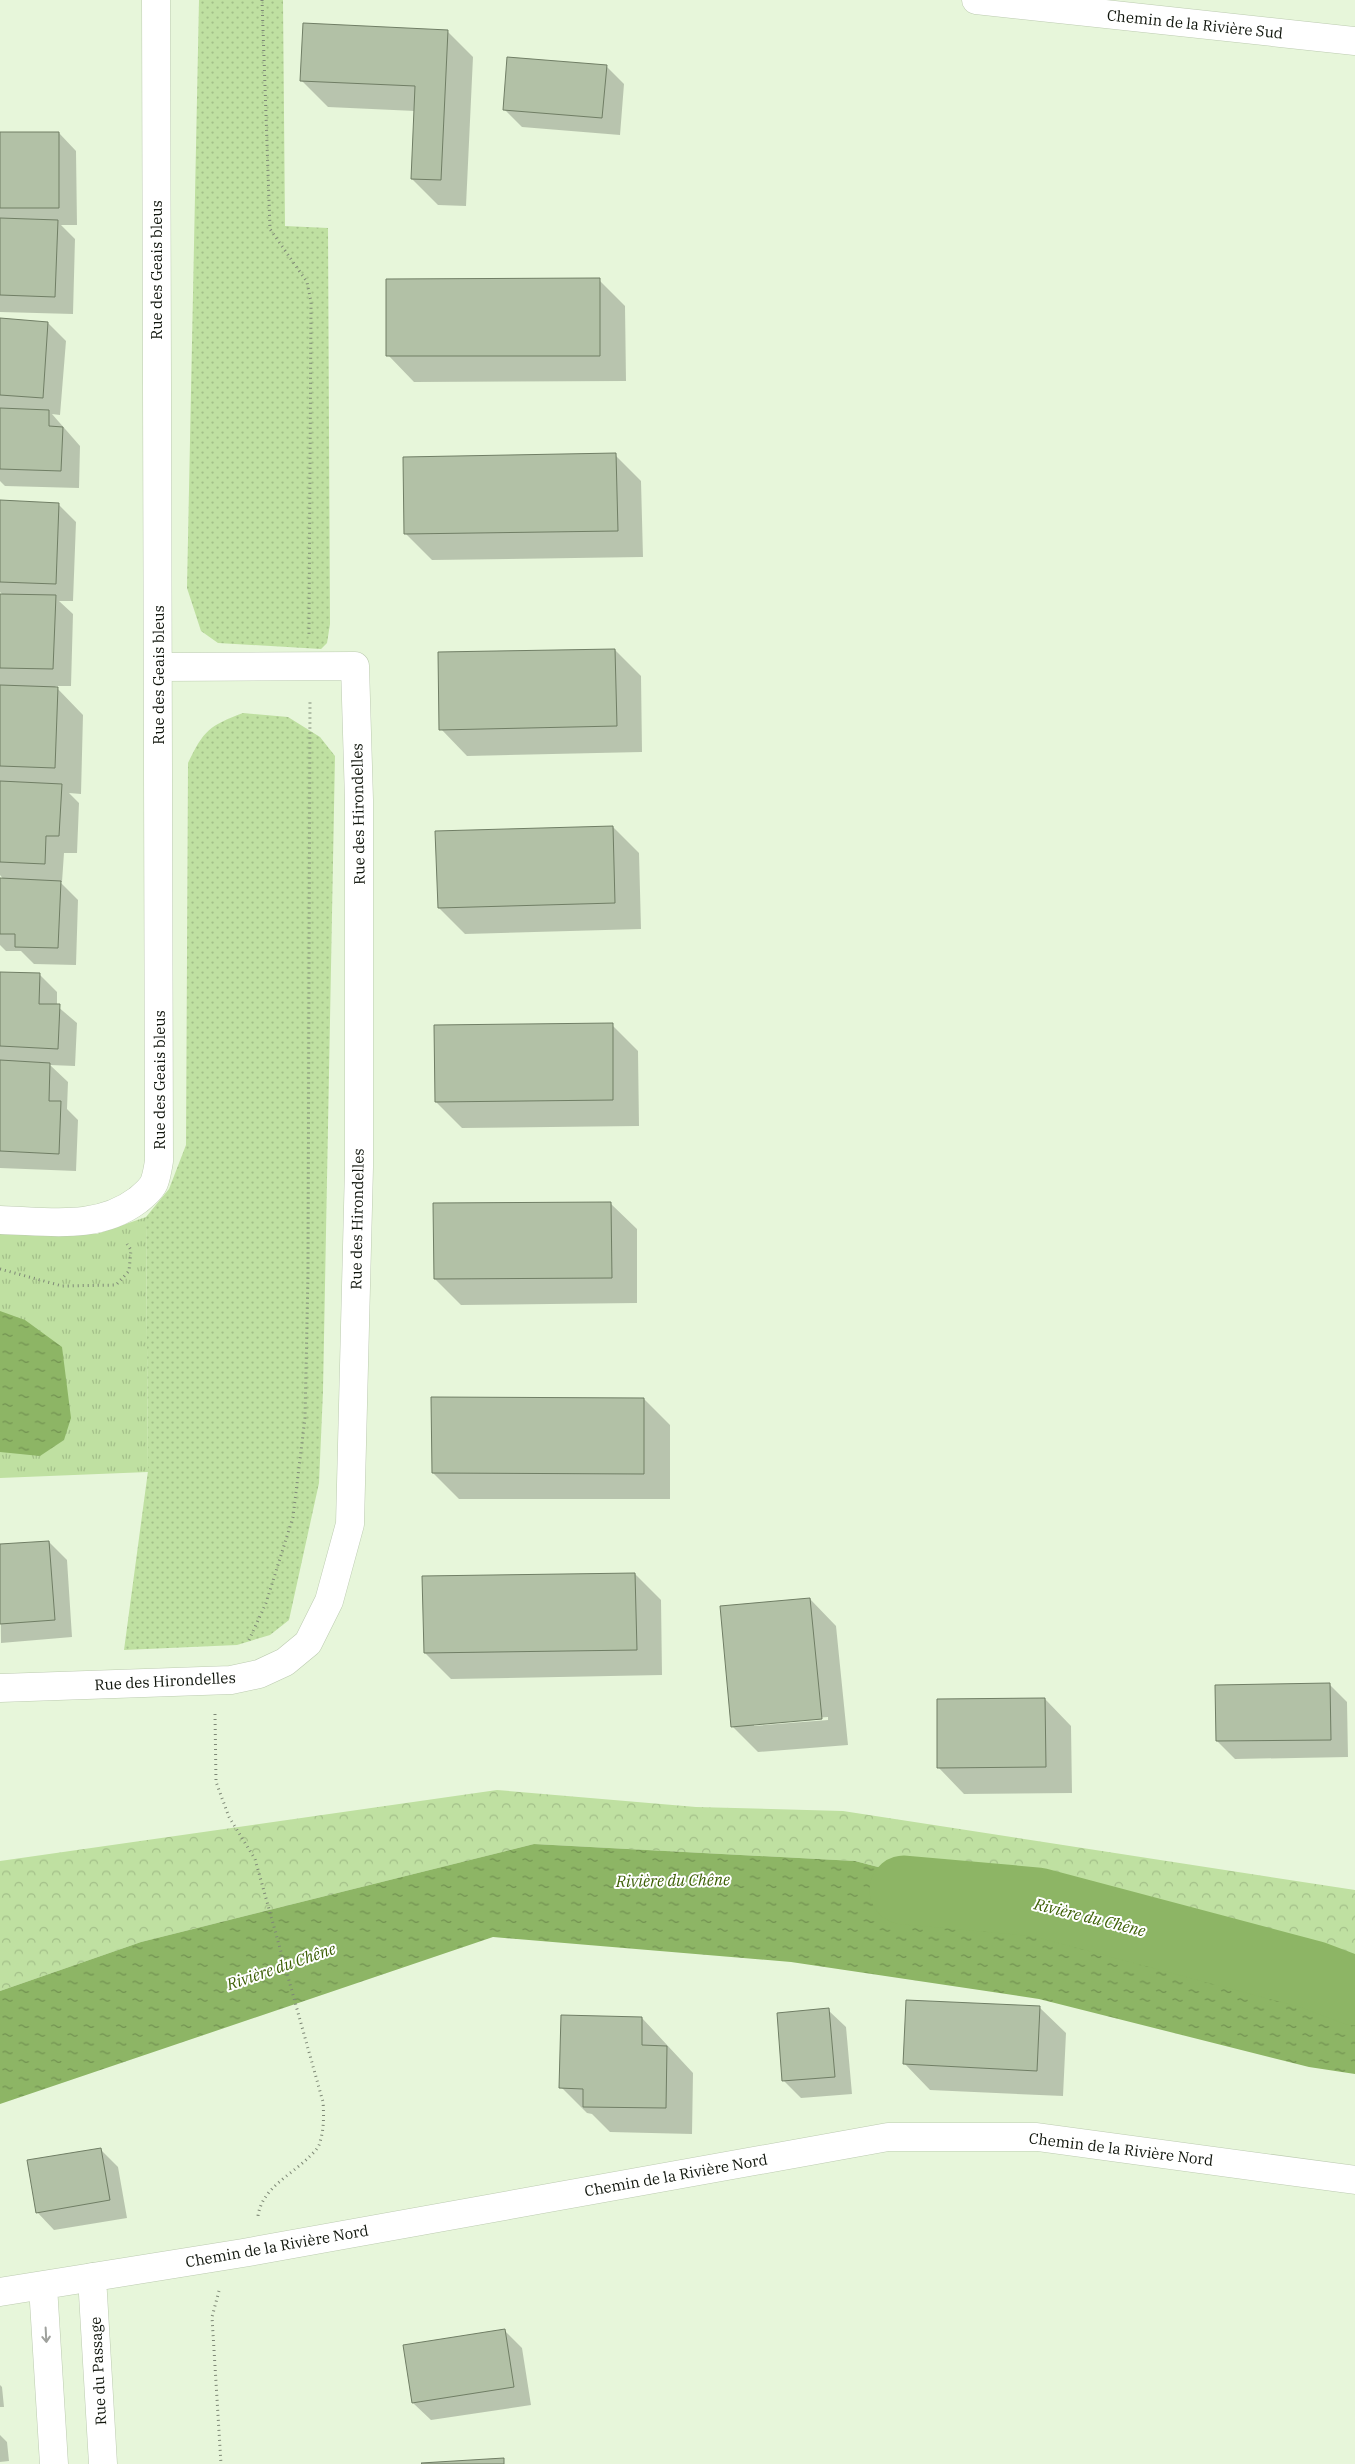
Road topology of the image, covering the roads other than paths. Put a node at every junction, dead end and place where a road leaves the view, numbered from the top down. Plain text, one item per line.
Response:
1 (156, 0) edge
2 (976, 0) edge
3 (1355, 40) edge
4 (158, 667) junction
5 (0, 1220) edge
6 (0, 1688) edge
7 (1355, 2180) edge
8 (92, 2277) junction
9 (43, 2286) junction
10 (0, 2292) edge
11 (54, 2464) edge
12 (103, 2464) edge

1 - 4 street, Rue des Geais bleus
2 - 3 street, Chemin de la Rivière Sud
4 - 5 street, Rue des Geais bleus
4 - 6 street, Rue des Hirondelles
7 - 8 street, Chemin de la Rivière Nord
8 - 9 street, Chemin de la Rivière Nord
8 - 12 street, Rue du Passage
9 - 10 street, Chemin de la Rivière Nord
9 -> 11 street

